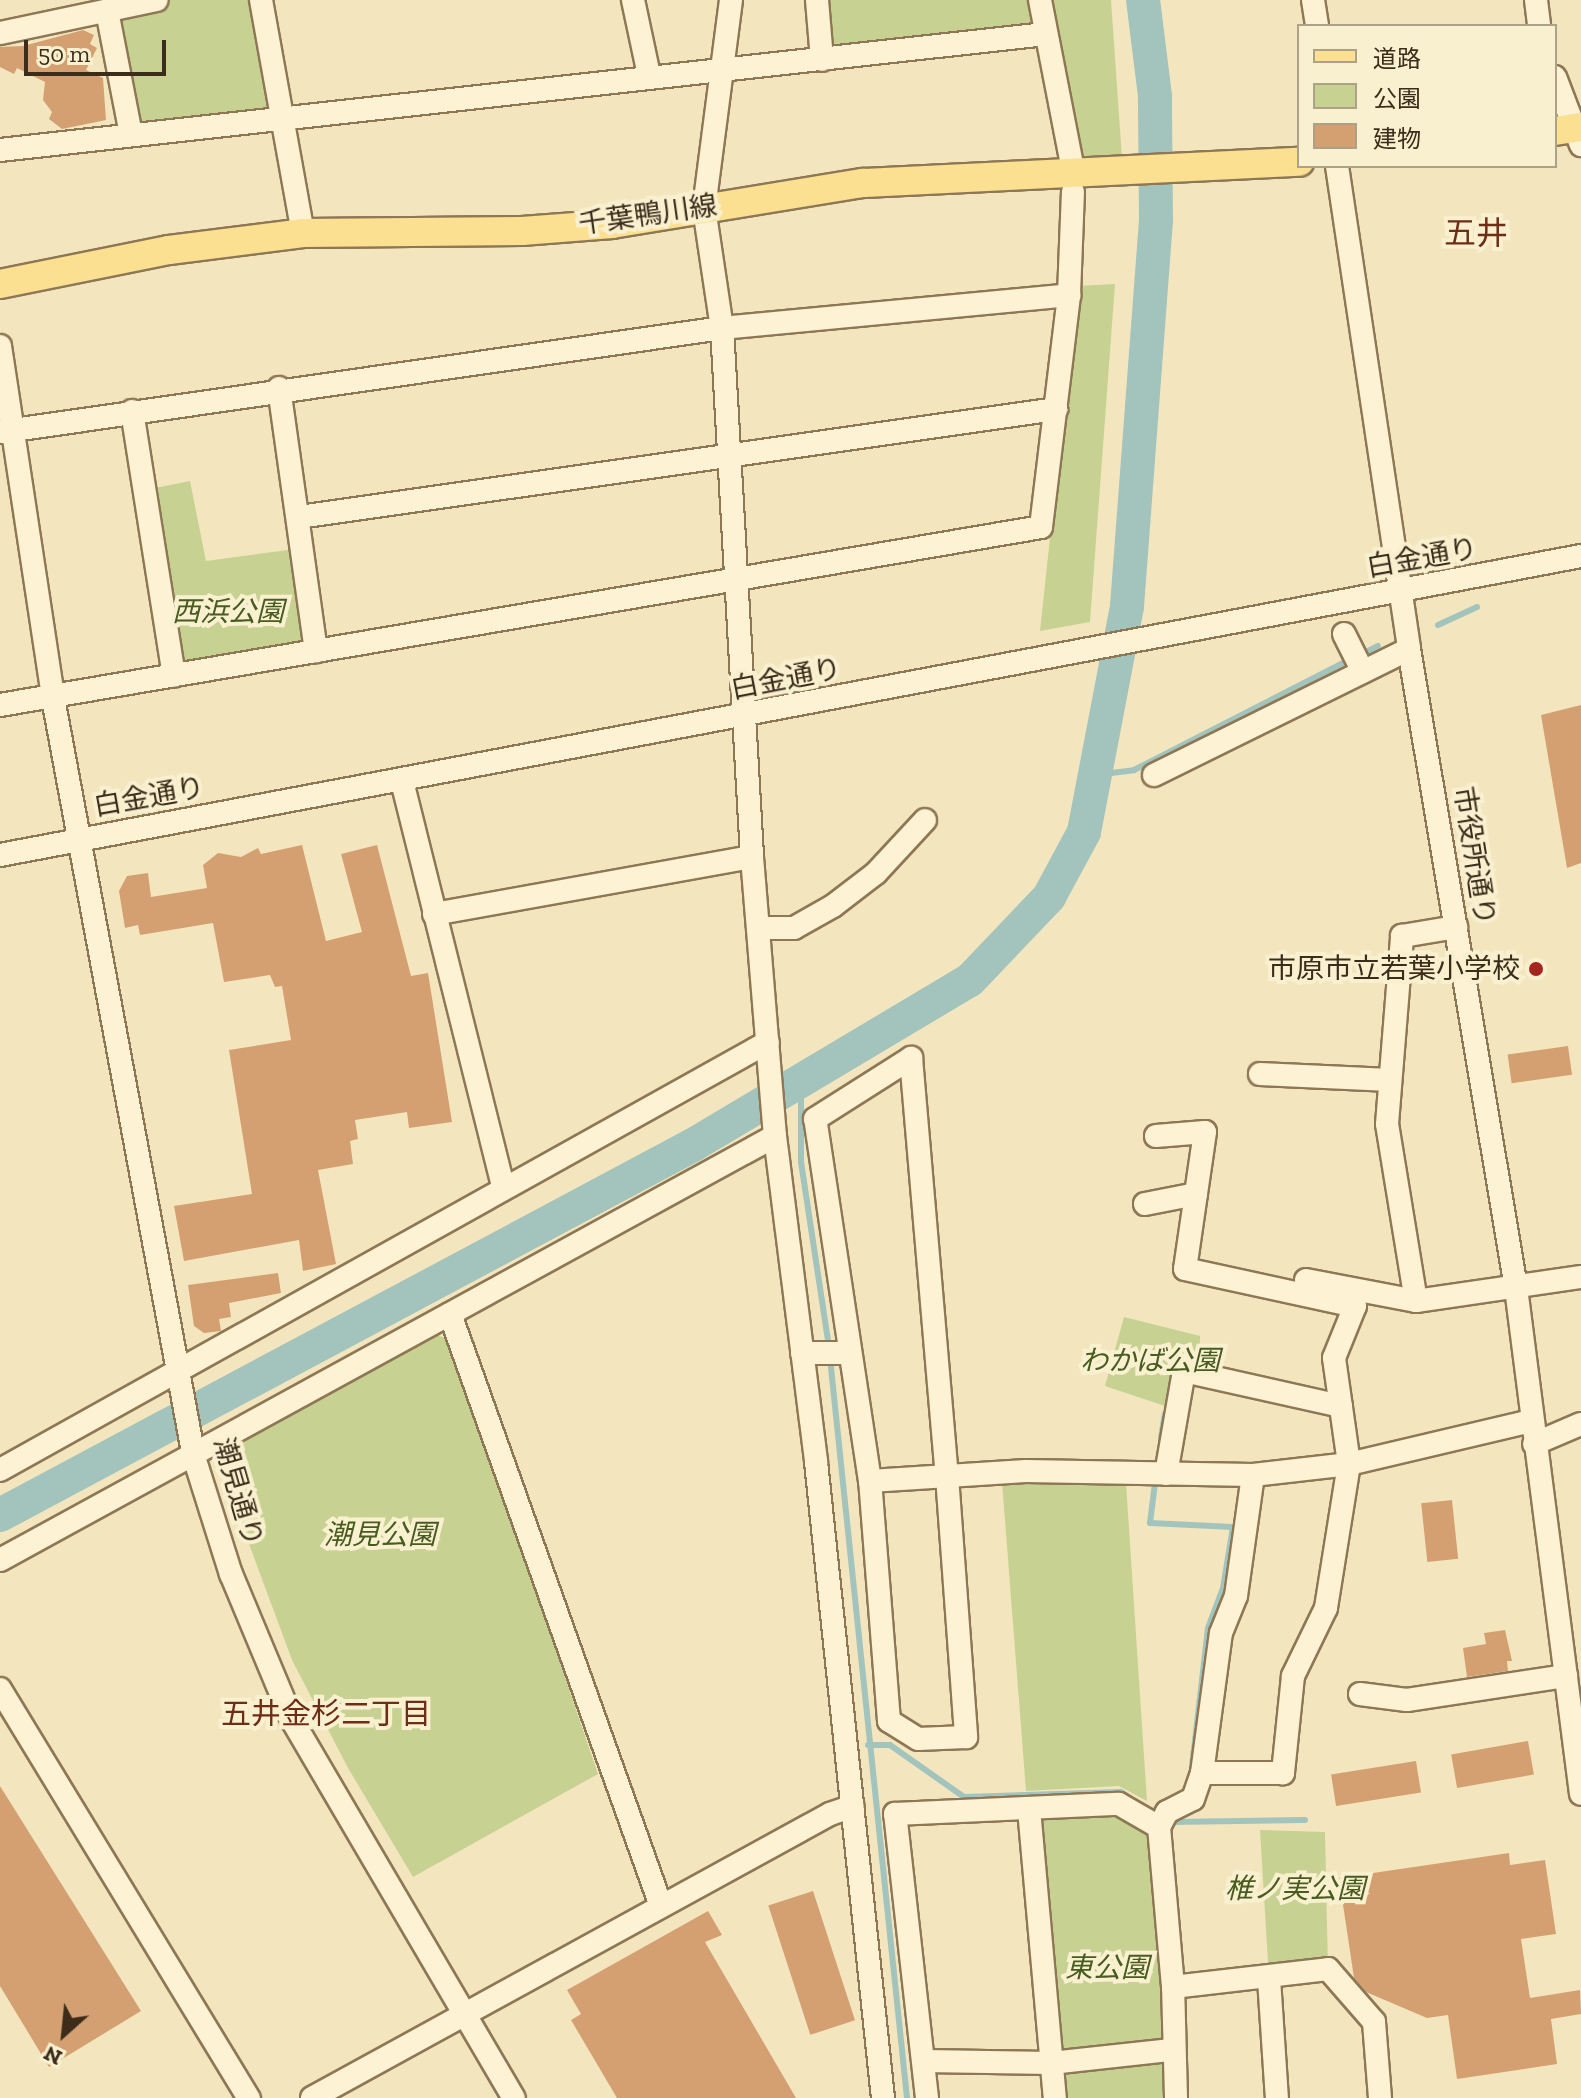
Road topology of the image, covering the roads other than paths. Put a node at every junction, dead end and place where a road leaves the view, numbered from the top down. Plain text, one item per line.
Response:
1 (157, 0) edge
2 (261, 0) edge
3 (633, 0) edge
4 (731, 0) edge
5 (817, 0) edge
6 (1040, 0) edge
7 (1313, 0) edge
8 (1536, 0) edge
9 (107, 11) junction
10 (1317, 24) edge
11 (1539, 24) edge
12 (0, 33) edge
13 (1046, 34) junction
14 (822, 60) junction
15 (721, 68) junction
16 (649, 75) junction
17 (1557, 83) edge
18 (281, 120) junction
19 (1574, 133) edge
20 (131, 134) junction
21 (0, 150) edge
22 (1297, 162) edge
23 (1337, 168) edge
24 (1073, 181) junction
25 (704, 208) junction
26 (303, 233) junction
27 (0, 284) edge
28 (1069, 295) junction
29 (722, 328) junction
30 (0, 346) edge
31 (279, 388) junction
32 (1056, 409) junction
33 (132, 411) junction
34 (7, 431) edge
35 (731, 454) junction
36 (299, 517) junction
37 (1581, 556) edge
38 (740, 579) junction
39 (1400, 592) junction
40 (1344, 634) dead end
41 (1409, 649) junction
42 (316, 651) junction
43 (1363, 672) junction
44 (174, 676) junction
45 (53, 698) junction
46 (0, 705) edge
47 (746, 717) junction
48 (1154, 775) dead end
49 (402, 781) junction
50 (925, 820) dead end
51 (78, 841) junction
52 (0, 855) edge
53 (752, 857) junction
54 (434, 914) junction
55 (1456, 927) junction
56 (758, 928) junction
57 (768, 1042) junction
58 (1260, 1074) dead end
59 (1390, 1080) junction
60 (775, 1136) junction
61 (1156, 1136) dead end
62 (503, 1186) junction
63 (1196, 1194) junction
64 (1145, 1204) dead end
65 (1187, 1258) junction
66 (1581, 1277) edge
67 (1516, 1288) junction
68 (1416, 1301) junction
69 (450, 1314) junction
70 (802, 1353) junction
71 (850, 1353) junction
72 (177, 1373) junction
73 (1341, 1406) junction
74 (1531, 1421) junction
75 (1581, 1424) edge
76 (1534, 1444) junction
77 (194, 1457) junction
78 (1349, 1464) junction
79 (0, 1470) edge
80 (1166, 1474) junction
81 (1253, 1475) junction
82 (947, 1476) junction
83 (870, 1481) junction
84 (0, 1560) edge
85 (1566, 1676) junction
86 (0, 1689) edge
87 (1360, 1694) dead end
88 (1202, 1773) junction
89 (1581, 1794) edge
90 (853, 1806) junction
91 (1029, 1809) junction
92 (1159, 1827) junction
93 (661, 1906) junction
94 (1269, 1979) junction
95 (1173, 1987) junction
96 (463, 2016) junction
97 (1171, 2050) junction
98 (924, 2061) junction
99 (1051, 2063) junction
100 (249, 2098) edge
101 (312, 2098) edge
102 (514, 2098) edge
103 (883, 2098) edge
104 (927, 2098) edge
105 (1055, 2098) edge
106 (1176, 2098) edge
107 (1277, 2098) edge
108 (1380, 2098) edge

1 - 9 street
2 - 18 street
3 - 16 street
4 - 15 street
5 - 14 street
6 - 13 street
7 - 10 street
8 - 11 street
9 - 12 street
9 - 20 street
13 - 14 street
13 - 24 street
14 - 15 street
15 - 16 street
15 - 25 street
16 - 18 street
17 - 19 street
18 - 20 street
18 - 26 street
20 - 21 street
22 - 24 main road, 千葉鴨川線
23 - 39 street, 市役所通り
24 - 25 main road, 千葉鴨川線
24 - 28 street
25 - 26 main road, 千葉鴨川線
25 - 29 street
26 - 27 main road, 千葉鴨川線
28 - 29 street
28 - 32 street
29 - 31 street
29 - 35 street
30 - 34 street, 潮見通り
31 - 33 street
31 - 36 street
32 - 35 street
32 - 38 street
33 - 34 street
33 - 44 street
34 - 45 street, 潮見通り
35 - 36 street
35 - 38 street
36 - 42 street
37 - 39 street, 白金通り
38 - 42 street
38 - 47 street
39 - 41 street, 市役所通り
39 - 47 street, 白金通り
40 - 43 street
41 - 43 street
41 - 55 street, 市役所通り
42 - 44 street
43 - 48 street
44 - 45 street
45 - 46 street
45 - 51 street, 潮見通り
47 - 49 street, 白金通り
47 - 53 street
49 - 51 street, 白金通り
49 - 54 street
50 - 56 street
51 - 52 street, 白金通り
51 - 72 street, 潮見通り
53 - 54 street
53 - 56 street
54 - 62 street
55 - 59 street
55 - 67 street, 市役所通り
56 - 57 street
57 - 60 street
57 - 62 street
58 - 59 street
59 - 68 street
60 - 69 street
60 - 70 street
61 - 63 street
62 - 72 street
63 - 64 street
63 - 65 street
65 - 68 street
65 - 73 street
66 - 67 street
67 - 68 street
67 - 74 street, 市役所通り
69 - 77 street
69 - 93 street
70 - 71 street
70 - 90 street
71 - 82 street
71 - 83 street
72 - 77 street, 潮見通り
72 - 79 street
73 - 78 street
73 - 80 street
74 - 76 street, 市役所通り
74 - 78 street
75 - 76 street
76 - 85 street, 市役所通り
77 - 84 street
77 - 96 street, 潮見通り
78 - 81 street
78 - 88 street
80 - 81 street
80 - 82 street
81 - 88 street
82 - 83 street
82 - 83 street
85 - 87 street
85 - 89 street, 市役所通り
86 - 100 street
88 - 92 street
90 - 93 street
90 - 103 street
91 - 92 street
91 - 98 street
91 - 99 street
92 - 95 street
93 - 96 street
94 - 95 street
94 - 107 street
94 - 108 street
95 - 97 street
96 - 101 street
96 - 102 street, 潮見通り
97 - 99 street
97 - 106 street
98 - 99 street
98 - 104 street
99 - 105 street

